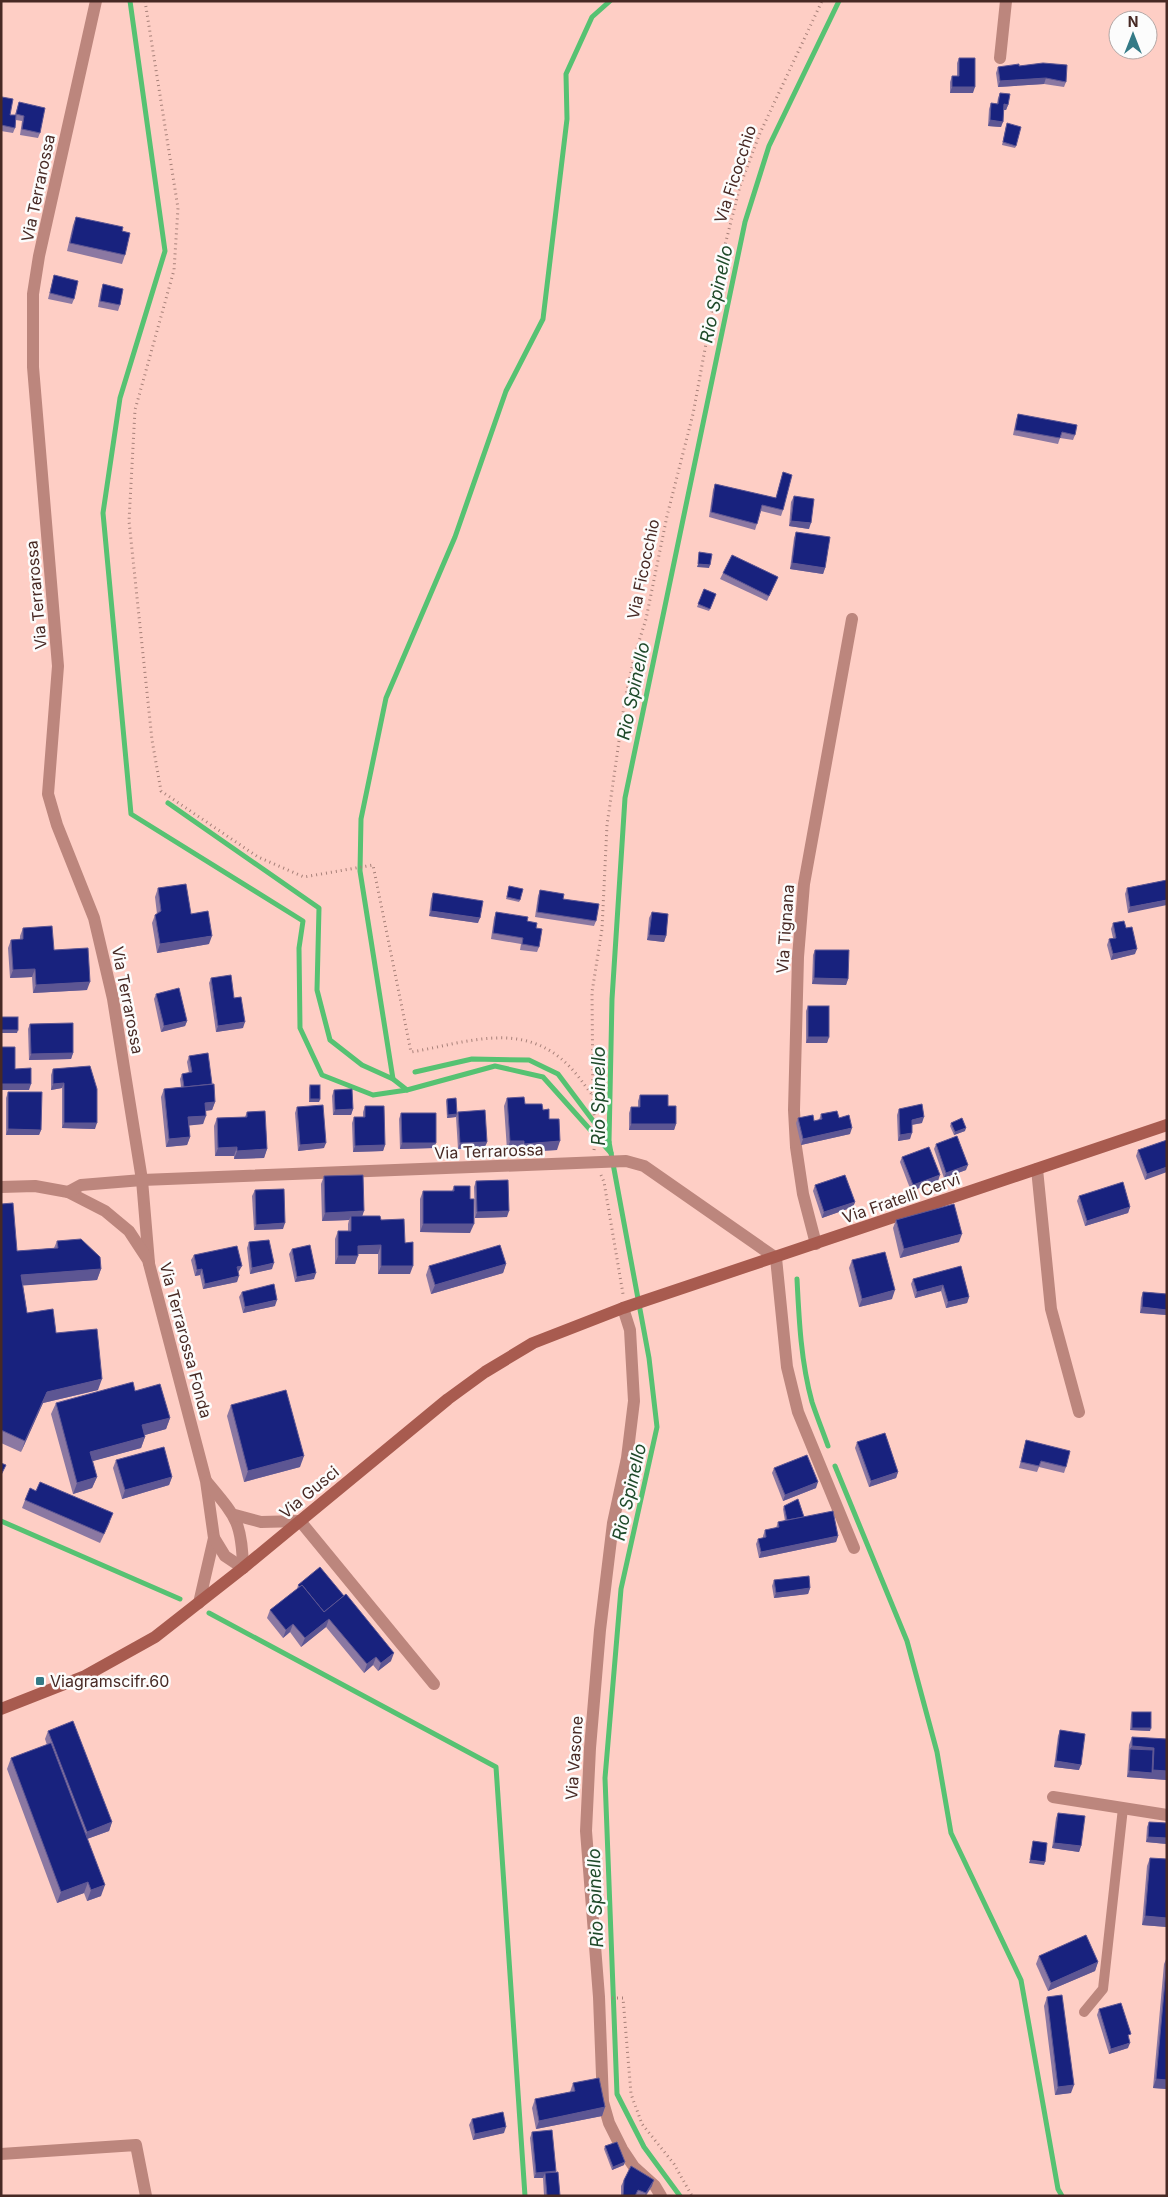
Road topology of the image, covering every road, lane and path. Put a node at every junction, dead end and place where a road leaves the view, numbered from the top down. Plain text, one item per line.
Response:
1 (96, 1) edge
2 (145, 1) edge
3 (822, 1) edge
4 (1006, 1) edge
5 (1000, 58) dead end
6 (852, 619) dead end
7 (592, 1096) junction
8 (1167, 1125) edge
9 (600, 1162) junction
10 (1037, 1169) junction
11 (142, 1180) junction
12 (1, 1187) edge
13 (68, 1192) junction
14 (816, 1244) junction
15 (776, 1258) junction
16 (149, 1263) junction
17 (640, 1304) joint
18 (623, 1308) junction
19 (1079, 1412) dead end
20 (206, 1481) junction
21 (234, 1515) junction
22 (300, 1521) junction
23 (214, 1538) junction
24 (854, 1548) dead end
25 (243, 1568) junction
26 (199, 1603) junction
27 (434, 1684) dead end
28 (1, 1709) edge
29 (1052, 1797) dead end
30 (1123, 1808) junction
31 (1167, 1815) edge
32 (623, 1998) dead end
33 (1084, 2012) dead end
34 (1, 2154) edge
35 (146, 2196) edge
36 (661, 2196) edge
37 (692, 2196) edge

1 - 11 street, Via Terrarossa
2 - 7 path
3 - 7 path, Via Ficocchio
4 - 5 street
6 - 14 street, Via Tignana
7 - 9 path, Via Ficocchio
8 - 10 street, Via Fratelli Cervi
9 - 11 street, Via Terrarossa
9 - 15 street, Via Terrarossa
9 - 18 path
10 - 14 street, Via Fratelli Cervi
10 - 19 street
11 - 13 street, Via Terrarossa
11 - 16 street, Via Terrarossa
12 - 13 street, Via Terrarossa Fonda
13 - 16 street, Via Terrarossa Fonda
14 - 15 street, Via Fratelli Cervi
15 - 17 street, Via Fratelli Cervi
15 - 24 street
16 - 20 street, Via Terrarossa Fonda
17 - 18 street, Via Gusci
18 - 22 street, Via Gusci
18 - 36 street, Via Vasone
20 - 21 street
20 - 23 street, Via Terrarossa Fonda
21 - 22 street
21 - 25 street
22 - 25 street, Via Gusci
22 - 27 street
23 - 25 street
23 - 26 street
25 - 26 street, Via Gusci
26 - 28 street, Via Gusci
29 - 30 street
30 - 31 street
30 - 33 lane
32 - 37 path
34 - 35 street

